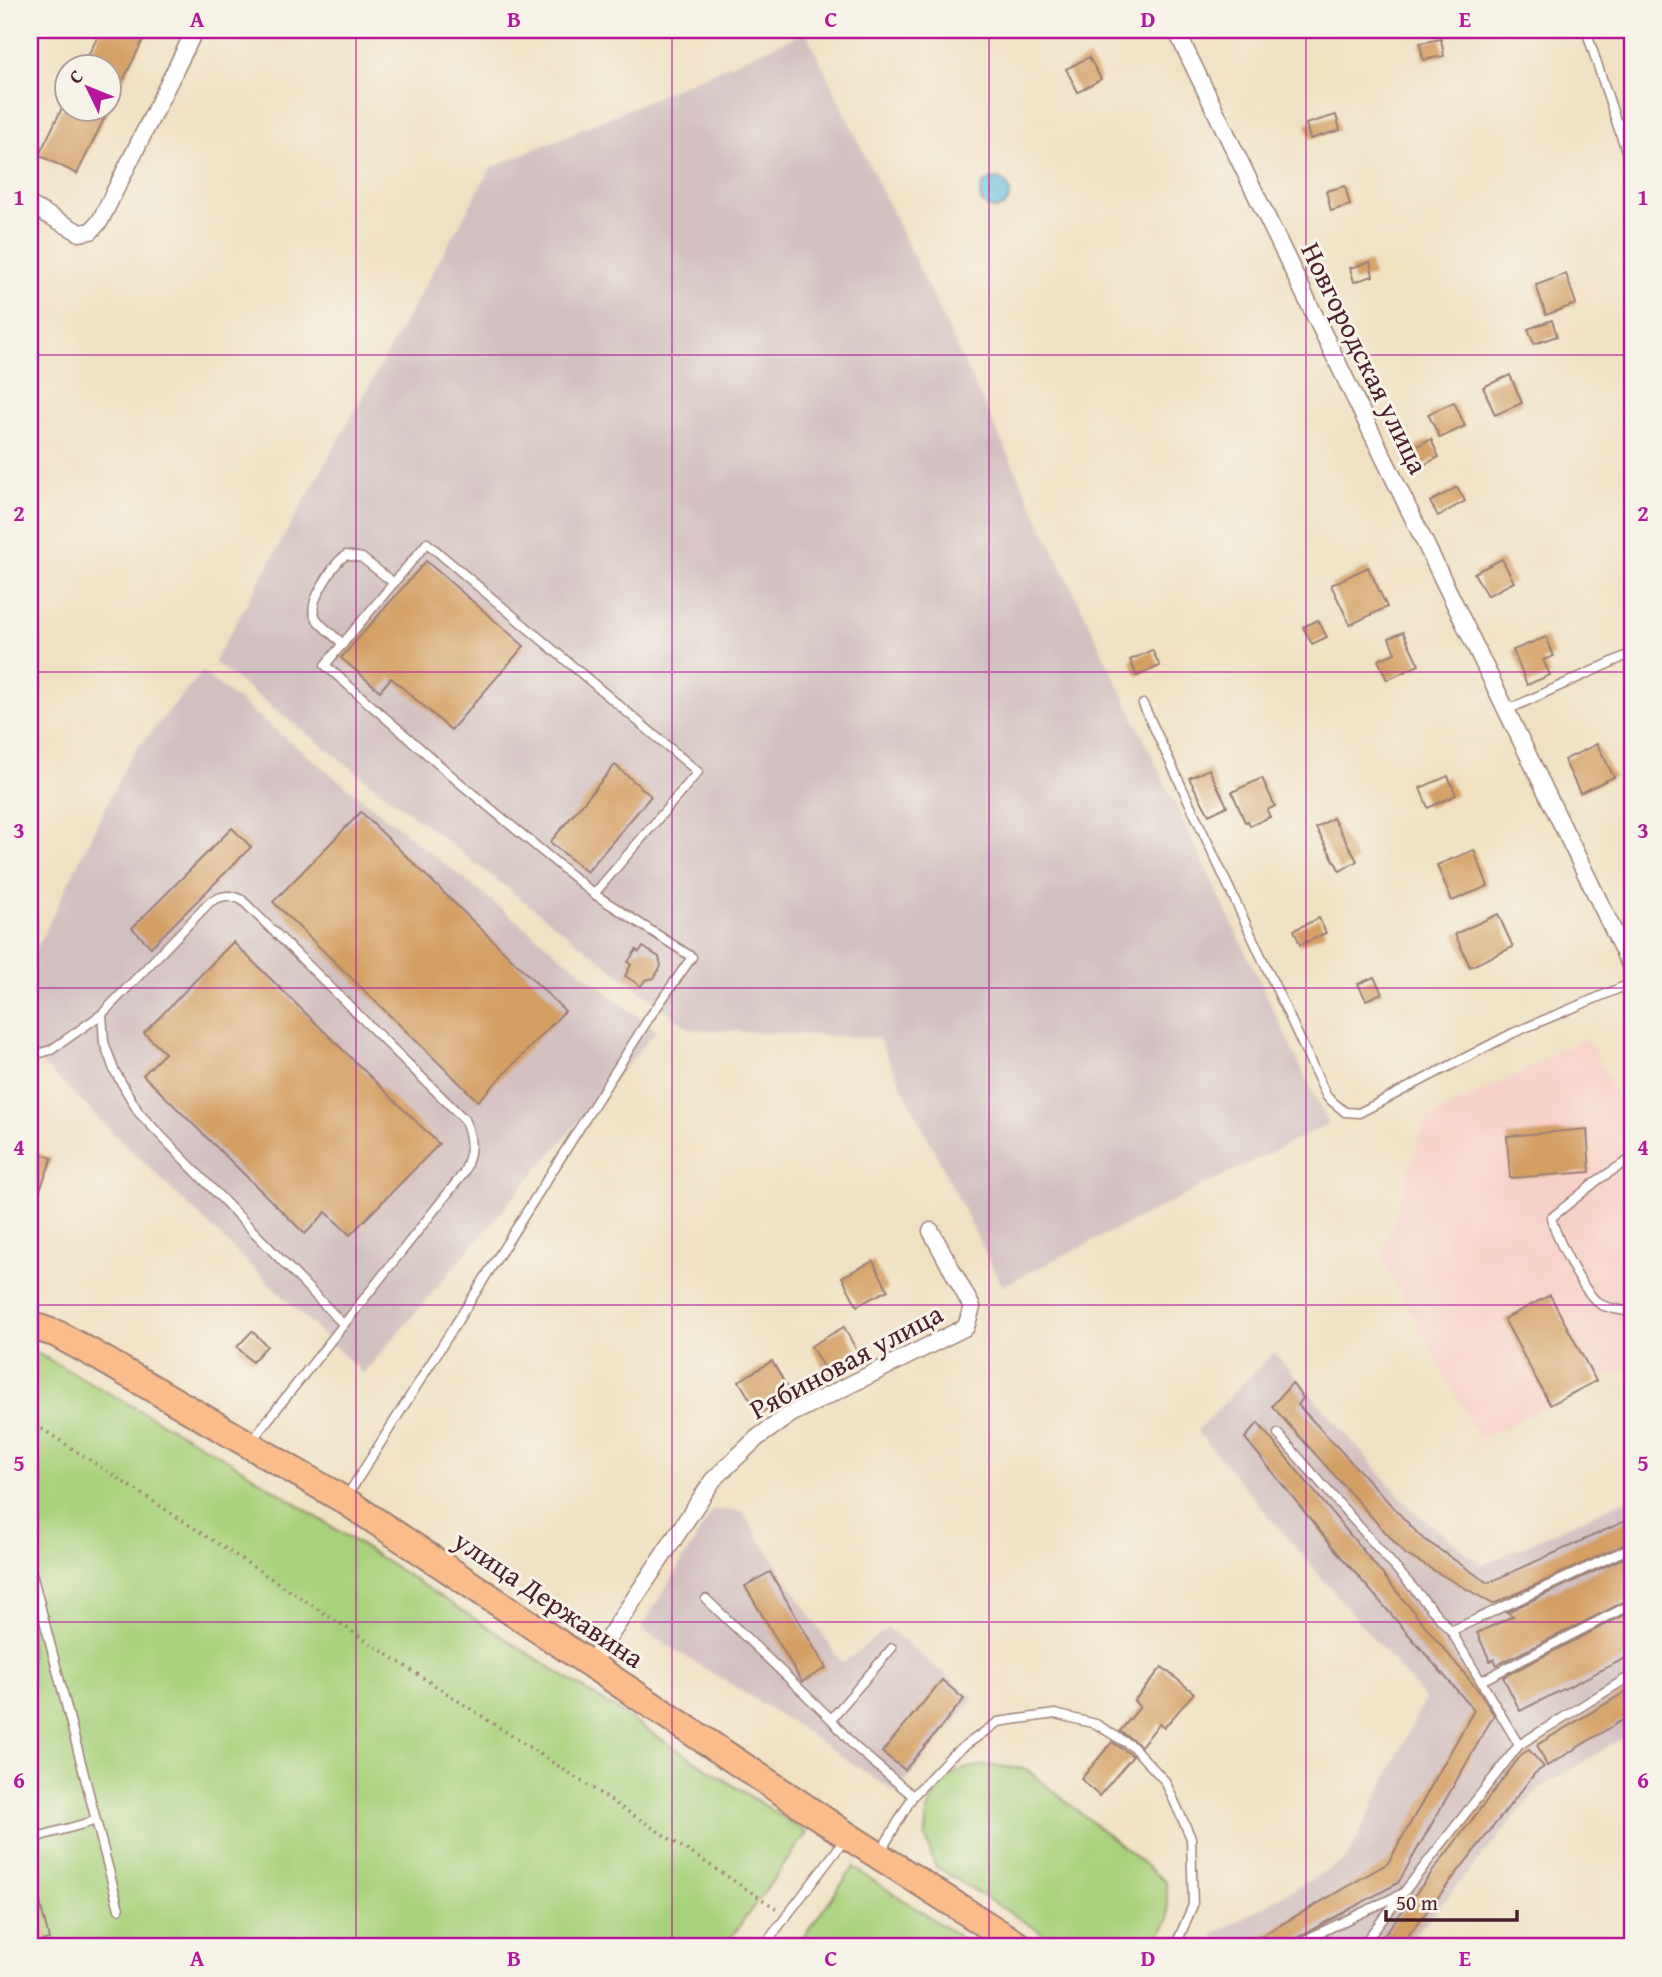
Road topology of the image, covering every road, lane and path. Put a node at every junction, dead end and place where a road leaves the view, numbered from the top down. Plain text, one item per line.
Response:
1 (195, 30) edge
2 (1176, 30) edge
3 (1586, 30) edge
4 (1632, 116) edge
5 (1618, 126) junction
6 (1632, 169) edge
7 (30, 205) edge
8 (394, 583) junction
9 (343, 644) junction
10 (1632, 653) edge
11 (1143, 704) dead end
12 (1507, 710) junction
13 (594, 894) junction
14 (1632, 969) edge
15 (1632, 983) edge
16 (102, 1014) junction
17 (30, 1056) edge
18 (1632, 1158) edge
19 (931, 1231) dead end
20 (1632, 1312) edge
21 (343, 1324) junction
22 (30, 1325) edge
23 (30, 1421) edge
24 (1278, 1434) dead end
25 (250, 1442) junction
26 (344, 1500) junction
27 (1632, 1547) edge
28 (30, 1566) edge
29 (706, 1599) dead end
30 (1632, 1604) edge
31 (1451, 1631) junction
32 (892, 1648) dead end
33 (591, 1664) junction
34 (1632, 1675) edge
35 (1483, 1680) junction
36 (831, 1719) junction
37 (1519, 1745) junction
38 (913, 1796) junction
39 (94, 1821) junction
40 (848, 1836) junction
41 (30, 1839) edge
42 (878, 1855) junction
43 (1402, 1894) junction
44 (119, 1909) dead end
45 (787, 1916) junction
46 (763, 1947) edge
47 (1021, 1947) edge
48 (1175, 1947) edge
49 (1290, 1947) edge
50 (1361, 1947) edge

1 - 7 street
2 - 12 street, Новгородская улица
3 - 5 lane
4 - 5 lane
5 - 6 lane
8 - 9 lane
8 - 9 lane
8 - 13 lane
9 - 13 lane
10 - 12 lane
11 - 15 lane
12 - 14 street, Новгородская улица
13 - 26 lane
16 - 17 lane
16 - 21 lane
16 - 21 lane
18 - 20 lane
19 - 33 street, Рябиновая улица
21 - 25 lane
22 - 25 main road, улица Державина
23 - 45 path
24 - 31 lane
25 - 26 main road, улица Державина
26 - 33 main road, улица Державина
27 - 31 lane
28 - 39 lane
29 - 36 lane
30 - 35 lane
31 - 35 lane
32 - 36 lane
33 - 40 main road, улица Державина
34 - 37 lane
35 - 37 lane
36 - 38 lane
37 - 43 lane
38 - 42 lane
38 - 48 lane
39 - 41 lane
39 - 44 lane
40 - 42 main road, улица Державина
40 - 45 lane
42 - 47 main road, улица Державина
43 - 49 lane
43 - 50 lane
45 - 46 lane

